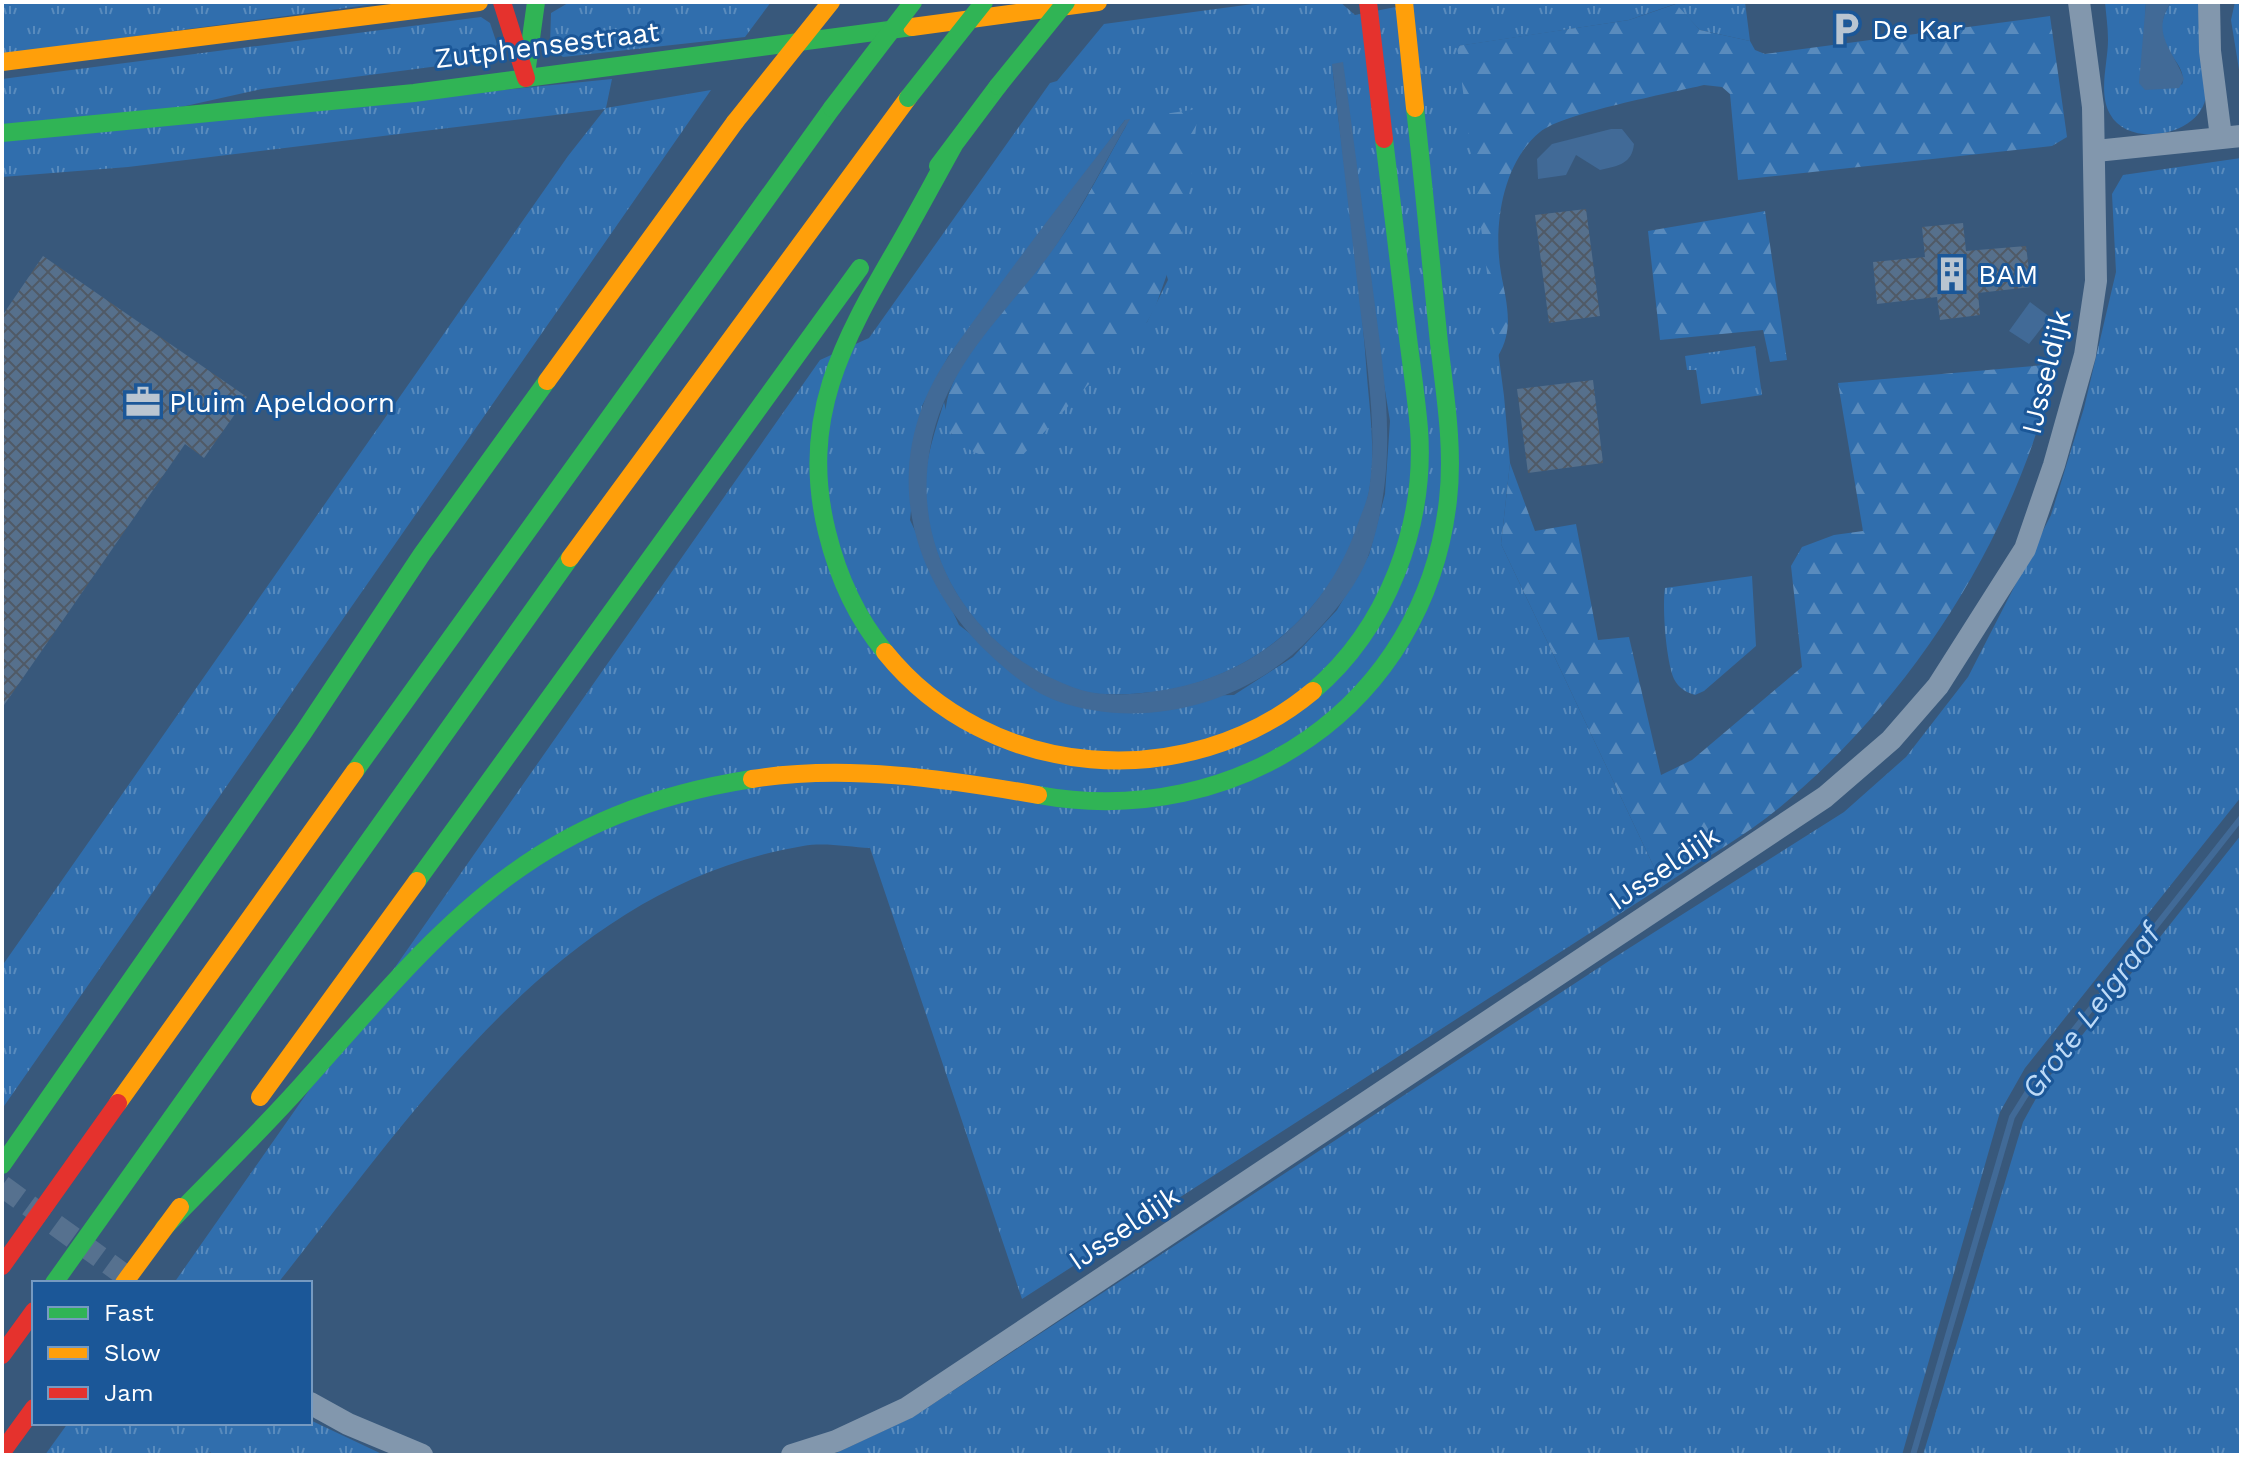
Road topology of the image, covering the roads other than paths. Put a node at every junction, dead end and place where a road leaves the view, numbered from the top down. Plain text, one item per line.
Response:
1 (479, 2) edge
2 (502, 2) edge
3 (536, 2) edge
4 (831, 2) edge
5 (913, 2) edge
6 (984, 2) edge
7 (1066, 2) edge
8 (1098, 2) edge
9 (1368, 2) edge
10 (1404, 2) edge
11 (2079, 2) edge
12 (2209, 2) edge
13 (2, 62) edge
14 (526, 78) junction
15 (2, 133) edge
16 (2231, 136) edge
17 (954, 145) junction
18 (2096, 151) junction
19 (2, 1165) edge
20 (164, 1228) junction
21 (2, 1266) edge
22 (55, 1281) edge
23 (125, 1281) edge
24 (32, 1314) edge
25 (2, 1355) edge
26 (312, 1404) edge
27 (32, 1411) edge
28 (2, 1452) edge
29 (422, 1455) edge
30 (792, 1455) edge

1 - 13 main road, Zutphensestraat
2 - 14 main road
3 - 14 main road
4 - 19 main road, bridge
5 - 21 main road, bridge
6 - 22 main road, bridge
7 - 17 main road, bridge
8 - 14 main road, Zutphensestraat
9 - 17 main road
10 - 20 main road
11 - 18 street, IJsseldijk
12 - 16 street
14 - 15 main road, Zutphensestraat
16 - 18 street
17 - 20 main road
18 - 30 street, IJsseldijk
20 - 23 main road
24 - 25 main road
26 - 29 street
27 - 28 main road

